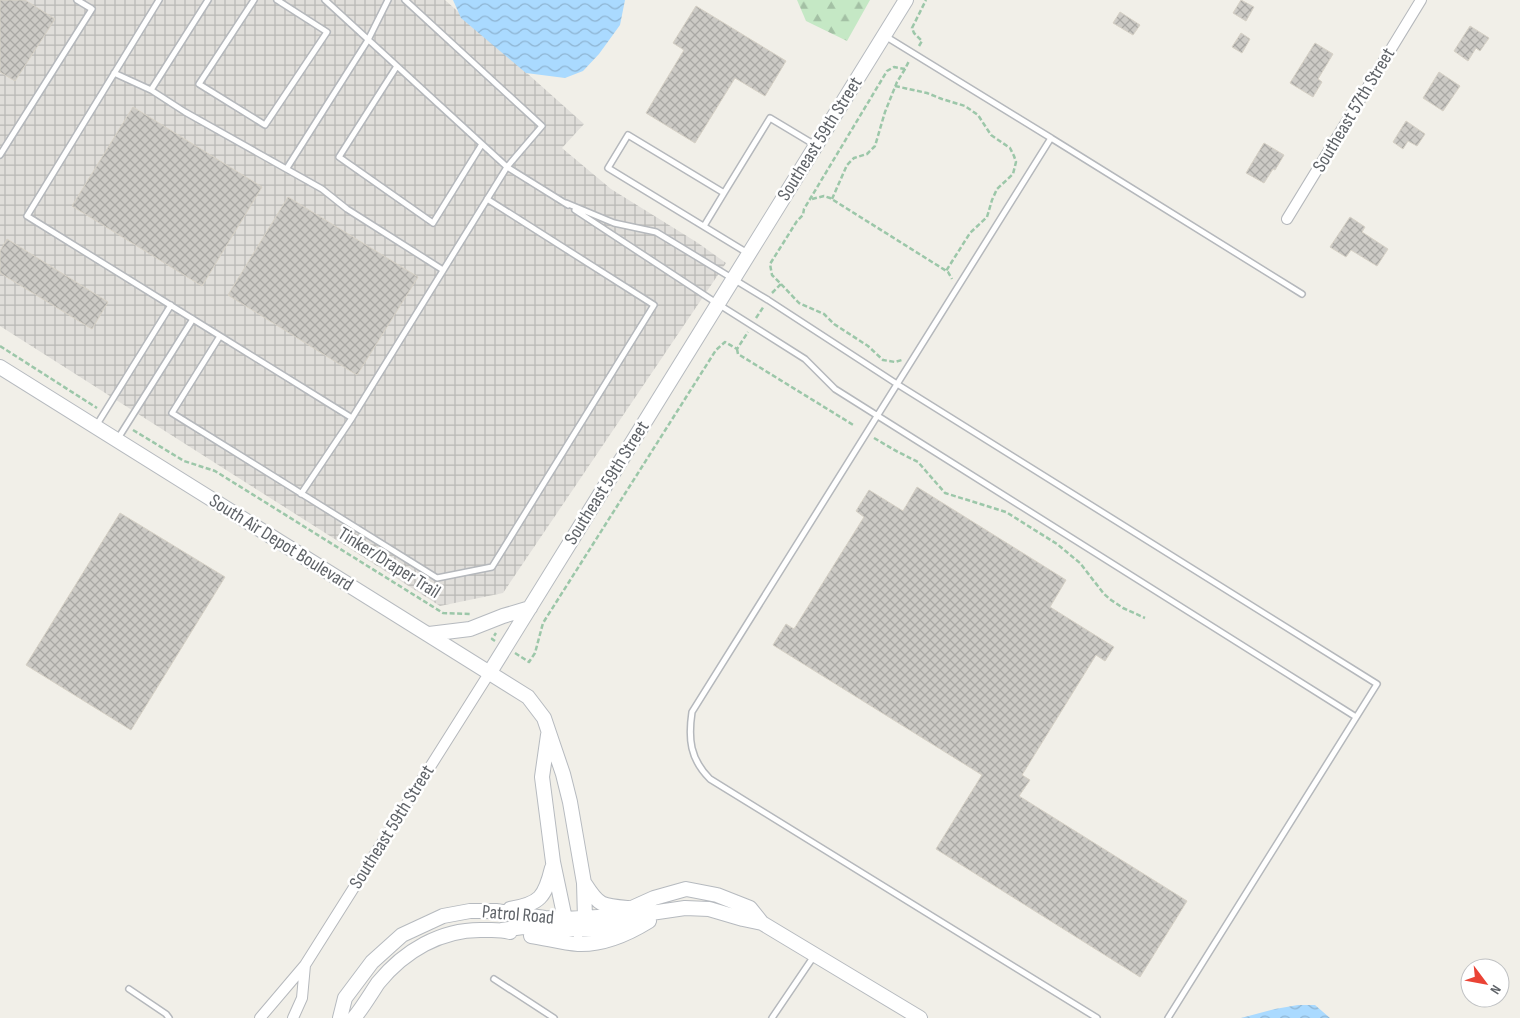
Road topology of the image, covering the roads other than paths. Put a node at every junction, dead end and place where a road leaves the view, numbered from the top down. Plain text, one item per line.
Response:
1 (77, 0) edge
2 (159, 0) edge
3 (208, 0) edge
4 (254, 0) edge
5 (277, 0) edge
6 (325, 0) edge
7 (388, 0) edge
8 (404, 0) edge
9 (906, 0) edge
10 (1421, 0) edge
11 (884, 36) junction
12 (368, 40) junction
13 (397, 66) junction
14 (114, 73) junction
15 (151, 90) junction
16 (1051, 138) junction
17 (482, 144) junction
18 (816, 145) junction
19 (0, 155) edge
20 (507, 167) junction
21 (287, 168) junction
22 (724, 193) junction
23 (486, 199) junction
24 (566, 203) junction
25 (1287, 219) dead end
26 (704, 226) junction
27 (749, 254) junction
28 (443, 270) junction
29 (733, 279) junction
30 (1302, 294) dead end
31 (718, 304) junction
32 (171, 305) junction
33 (192, 319) junction
34 (220, 336) junction
35 (0, 367) edge
36 (897, 384) junction
37 (878, 416) junction
38 (352, 418) junction
39 (96, 427) junction
40 (117, 440) junction
41 (302, 494) junction
42 (530, 608) junction
43 (429, 634) junction
44 (490, 672) junction
45 (1356, 718) junction
46 (549, 732) junction
47 (554, 862) junction
48 (584, 884) junction
49 (634, 908) junction
50 (496, 911) junction
51 (664, 912) junction
52 (565, 919) junction
53 (762, 923) junction
54 (581, 925) junction
55 (507, 931) junction
56 (815, 954) junction
57 (305, 965) junction
58 (494, 979) dead end
59 (129, 988) dead end
60 (169, 1018) edge
61 (260, 1018) edge
62 (293, 1018) edge
63 (340, 1018) edge
64 (354, 1018) edge
65 (554, 1018) edge
66 (772, 1018) edge
67 (920, 1018) edge
68 (1097, 1018) edge
69 (1168, 1018) edge

1 - 19 lane
2 - 14 lane
3 - 15 lane
4 - 5 lane
6 - 12 lane
7 - 12 lane
8 - 20 lane
9 - 11 main road, Southeast 59th Street
10 - 25 street, Southeast 57th Street
11 - 16 lane
11 - 18 main road, Southeast 59th Street
12 - 13 lane
12 - 21 lane
13 - 17 lane
13 - 17 lane
14 - 15 lane
14 - 32 lane
15 - 21 lane
16 - 30 lane
16 - 36 lane
17 - 20 lane
18 - 22 lane
18 - 27 main road, Southeast 59th Street
20 - 23 lane
20 - 24 lane
21 - 28 lane
22 - 26 lane
22 - 26 lane
23 - 28 lane
23 - 41 lane
24 - 29 lane
24 - 31 lane
26 - 27 lane
27 - 29 main road, Southeast 59th Street
28 - 38 lane
29 - 31 main road, Southeast 59th Street
29 - 36 lane
31 - 37 lane
31 - 42 main road, Southeast 59th Street
32 - 33 lane
32 - 39 lane
33 - 34 lane
33 - 40 lane
34 - 38 lane
34 - 41 lane
35 - 39 main road, South Air Depot Boulevard
36 - 37 lane
36 - 45 lane
37 - 45 lane
37 - 68 lane
38 - 41 lane
39 - 40 main road, South Air Depot Boulevard
40 - 43 main road, South Air Depot Boulevard
42 - 43 main road
42 - 44 main road, Southeast 59th Street
43 - 44 main road, South Air Depot Boulevard
44 - 46 main road, South Air Depot Boulevard
44 - 57 street, Southeast 59th Street
45 - 69 lane
46 - 47 main road
46 - 48 main road, South Air Depot Boulevard
47 - 50 main road
47 - 52 main road
48 - 49 main road
48 - 54 main road, South Air Depot Boulevard
49 - 53 main road
49 - 54 main road
50 - 52 main road, Patrol Road
50 - 63 main road, Patrol Road
51 - 53 main road
51 - 54 main road
51 - 55 main road
52 - 54 main road
53 - 56 main road
54 - 55 main road
55 - 64 main road, Patrol Road
56 - 66 lane
56 - 67 main road
57 - 61 street, Southeast 59th Street
57 - 62 street, Southeast 59th Street
58 - 65 lane
59 - 60 lane

